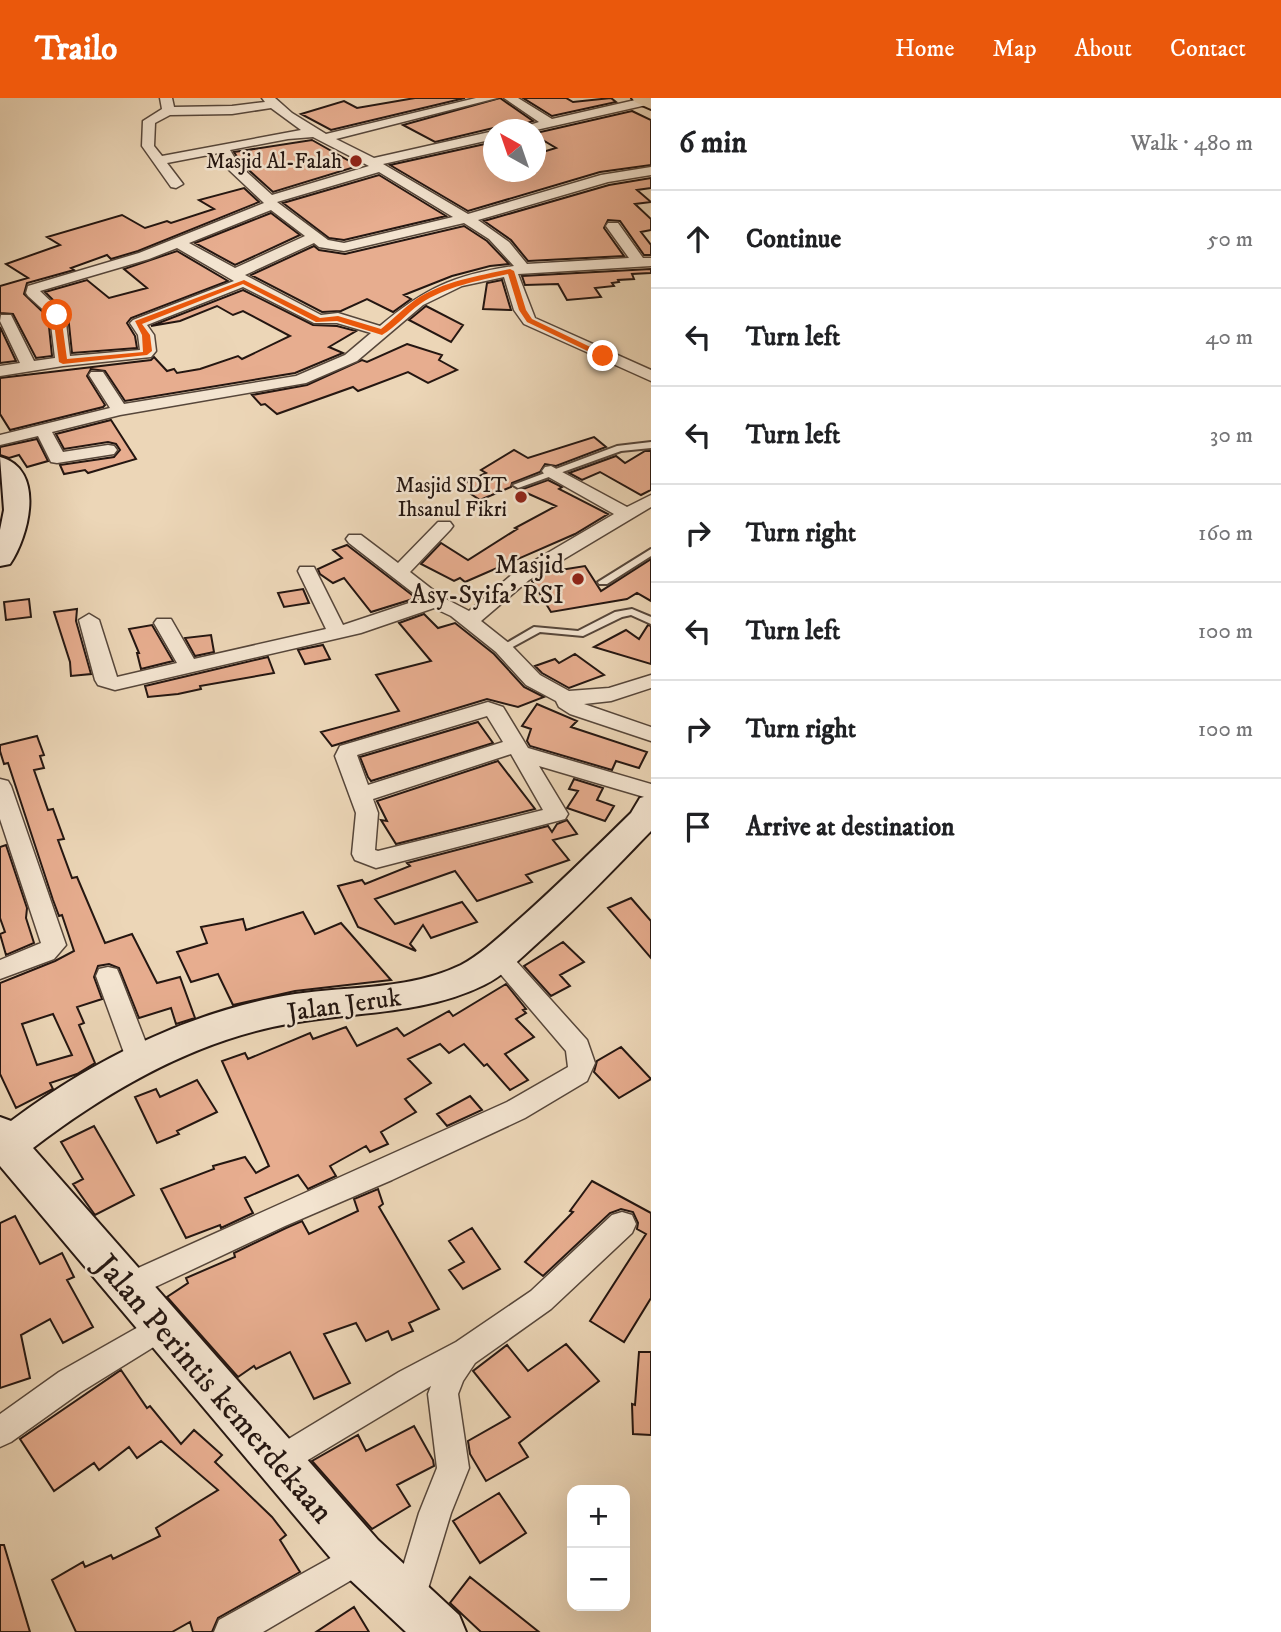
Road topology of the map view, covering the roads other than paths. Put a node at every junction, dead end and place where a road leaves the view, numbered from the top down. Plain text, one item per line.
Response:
1 (439, 98) edge
2 (491, 98) edge
3 (510, 98) edge
4 (271, 101) edge
5 (647, 101) edge
6 (167, 105) edge
7 (450, 106) junction
8 (550, 123) junction
9 (546, 124) edge
10 (450, 127) dead end
11 (320, 136) junction
12 (483, 137) edge
13 (471, 140) junction
14 (223, 149) junction
15 (159, 160) junction
16 (377, 165) junction
17 (651, 171) edge
18 (176, 184) dead end
19 (270, 203) junction
20 (467, 217) junction
21 (613, 226) dead end
22 (315, 237) junction
23 (179, 243) junction
24 (645, 262) edge
25 (517, 270) junction
26 (239, 278) junction
27 (6, 318) dead end
28 (382, 332) junction
29 (63, 362) junction
30 (30, 368) junction
31 (0, 371) edge
32 (97, 375) dead end
33 (651, 376) edge
34 (120, 410) junction
35 (41, 429) junction
36 (0, 440) edge
37 (651, 444) edge
38 (108, 450) dead end
39 (0, 465) edge
40 (551, 471) junction
41 (518, 485) dead end
42 (651, 500) edge
43 (627, 514) junction
44 (444, 526) dead end
45 (355, 539) dead end
46 (651, 552) edge
47 (0, 558) edge
48 (307, 571) dead end
49 (398, 572) junction
50 (603, 582) dead end
51 (435, 601) junction
52 (89, 620) dead end
53 (469, 621) junction
54 (651, 621) edge
55 (164, 623) dead end
56 (337, 633) junction
57 (503, 648) junction
58 (188, 666) junction
59 (651, 681) edge
60 (567, 698) junction
61 (651, 734) edge
62 (519, 749) junction
63 (0, 786) edge
64 (651, 792) edge
65 (362, 795) junction
66 (651, 806) edge
67 (499, 957) junction
68 (0, 970) edge
69 (108, 976) dead end
70 (141, 1061) junction
71 (2, 1143) edge
72 (622, 1224) dead end
73 (128, 1286) junction
74 (163, 1326) junction
75 (466, 1352) junction
76 (0, 1432) edge
77 (278, 1463) junction
78 (361, 1558) junction
79 (409, 1600) junction
80 (231, 1632) edge
81 (442, 1632) edge

1 - 7 street
2 - 7 street
3 - 8 street
4 - 6 street
4 - 11 street
5 - 8 street
6 - 15 street
7 - 11 street
8 - 9 street
10 - 13 street
11 - 14 street
11 - 16 street
12 - 13 street
13 - 16 street
14 - 15 street
14 - 19 street
15 - 18 street
16 - 19 street
16 - 20 street
17 - 20 street
19 - 22 street
19 - 23 street
20 - 22 street
20 - 25 street
21 - 24 street
22 - 26 street
23 - 26 street
23 - 29 street
24 - 25 street
25 - 28 street
25 - 33 street
26 - 28 street
26 - 29 street
27 - 30 street
28 - 34 street
29 - 30 street
30 - 31 street
32 - 34 street
34 - 35 street
35 - 36 street
35 - 38 street
37 - 40 lane
39 - 47 main road
40 - 41 lane
40 - 43 street
42 - 43 street
43 - 53 street
44 - 49 street
45 - 49 street
46 - 50 lane
48 - 56 street
49 - 51 street
51 - 53 street
51 - 56 street
52 - 58 street
53 - 57 street
54 - 57 lane
55 - 58 street
56 - 58 street
57 - 60 street
59 - 60 street
60 - 61 street
62 - 64 street
62 - 65 street
62 - 65 street
62 - 65 street
63 - 68 street
66 - 67 main road, Jalan Jeruk
67 - 70 main road, Jalan Jeruk
67 - 73 street
69 - 70 street
70 - 71 main road, Jalan Jeruk
71 - 73 main road, Jalan Perintis kemerdekaan
72 - 75 street
73 - 74 main road, Jalan Perintis kemerdekaan
74 - 76 street
74 - 77 main road, Jalan Perintis kemerdekaan
75 - 77 street
75 - 79 street
77 - 78 main road, Jalan Perintis kemerdekaan
78 - 79 main road, Jalan Perintis kemerdekaan
78 - 80 street
79 - 81 main road, Jalan Perintis kemerdekaan

